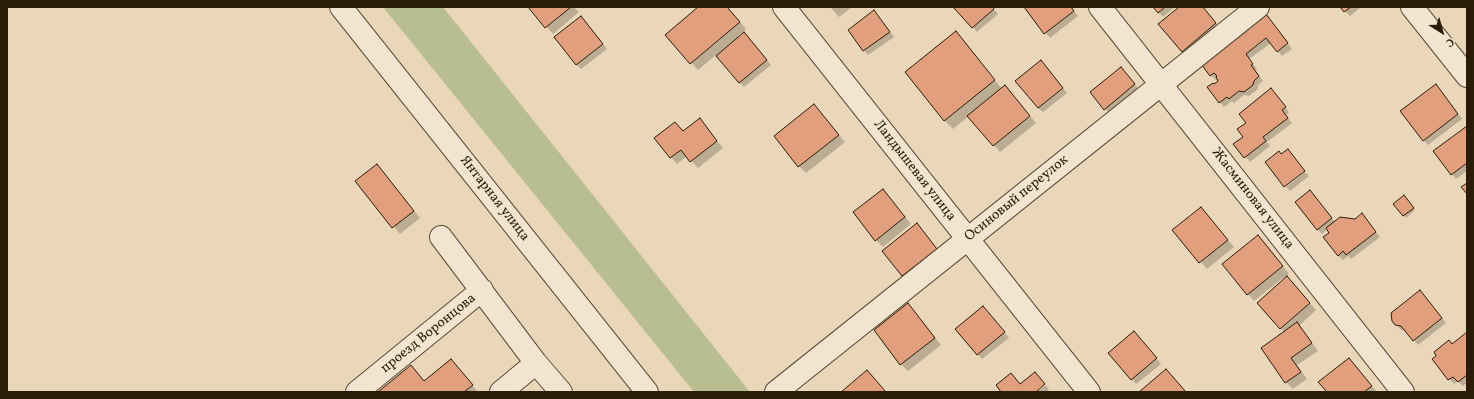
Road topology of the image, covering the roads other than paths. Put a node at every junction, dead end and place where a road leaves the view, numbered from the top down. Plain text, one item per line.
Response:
1 (341, 7) edge
2 (784, 7) edge
3 (1100, 7) edge
4 (1258, 7) edge
5 (1412, 7) edge
6 (1467, 76) edge
7 (1160, 84) junction
8 (441, 237) dead end
9 (968, 239) junction
10 (482, 290) junction
11 (536, 363) junction
12 (357, 392) edge
13 (501, 392) edge
14 (561, 392) edge
15 (647, 392) edge
16 (776, 392) edge
17 (1089, 392) edge
18 (1403, 392) edge

1 - 15 street, Янтарная улица
2 - 9 street, Ландышевая улица
3 - 7 street, Жасминовая улица
4 - 7 street, Осиновый переулок
5 - 6 street
7 - 9 street, Осиновый переулок
7 - 18 street, Жасминовая улица
8 - 10 street
9 - 16 street, Осиновый переулок
9 - 17 street, Ландышевая улица
10 - 11 street
10 - 12 street, проезд Воронцова
11 - 13 street
11 - 14 street

